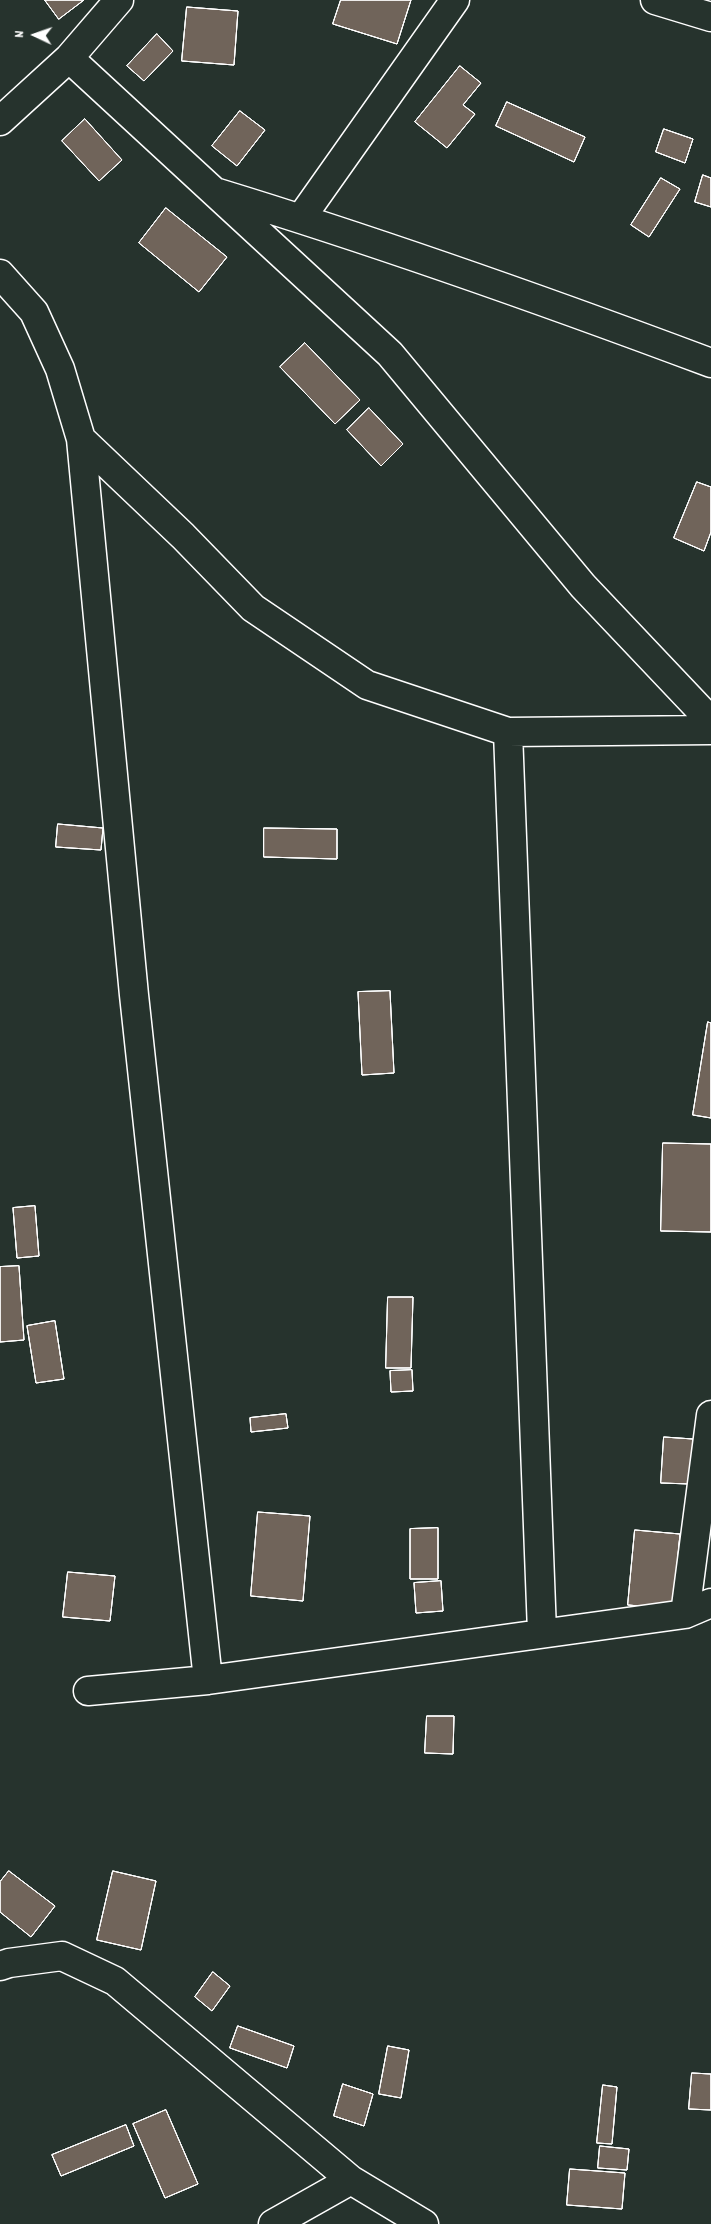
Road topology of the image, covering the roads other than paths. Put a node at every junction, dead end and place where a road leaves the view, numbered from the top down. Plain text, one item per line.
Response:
1 (119, 0) edge
2 (455, 0) edge
3 (655, 0) edge
4 (711, 17) edge
5 (69, 58) junction
6 (0, 121) edge
7 (212, 191) junction
8 (301, 218) junction
9 (0, 274) edge
10 (711, 363) edge
11 (81, 439) junction
12 (711, 721) edge
13 (711, 730) edge
14 (508, 732) junction
15 (711, 1415) edge
16 (711, 1603) edge
17 (685, 1614) junction
18 (542, 1632) junction
19 (208, 1680) junction
20 (88, 1691) dead end
21 (0, 1966) edge
22 (351, 2180) junction
23 (273, 2224) edge
24 (424, 2224) edge

1 - 5 street
2 - 8 street
3 - 4 street
5 - 6 street
5 - 7 street
7 - 8 street
7 - 12 street
8 - 10 street
9 - 11 street
11 - 14 street
11 - 19 street
13 - 14 street
14 - 18 street
15 - 17 street
16 - 17 street
17 - 18 street
18 - 19 street
19 - 20 street
21 - 22 street
22 - 23 street
22 - 24 street

